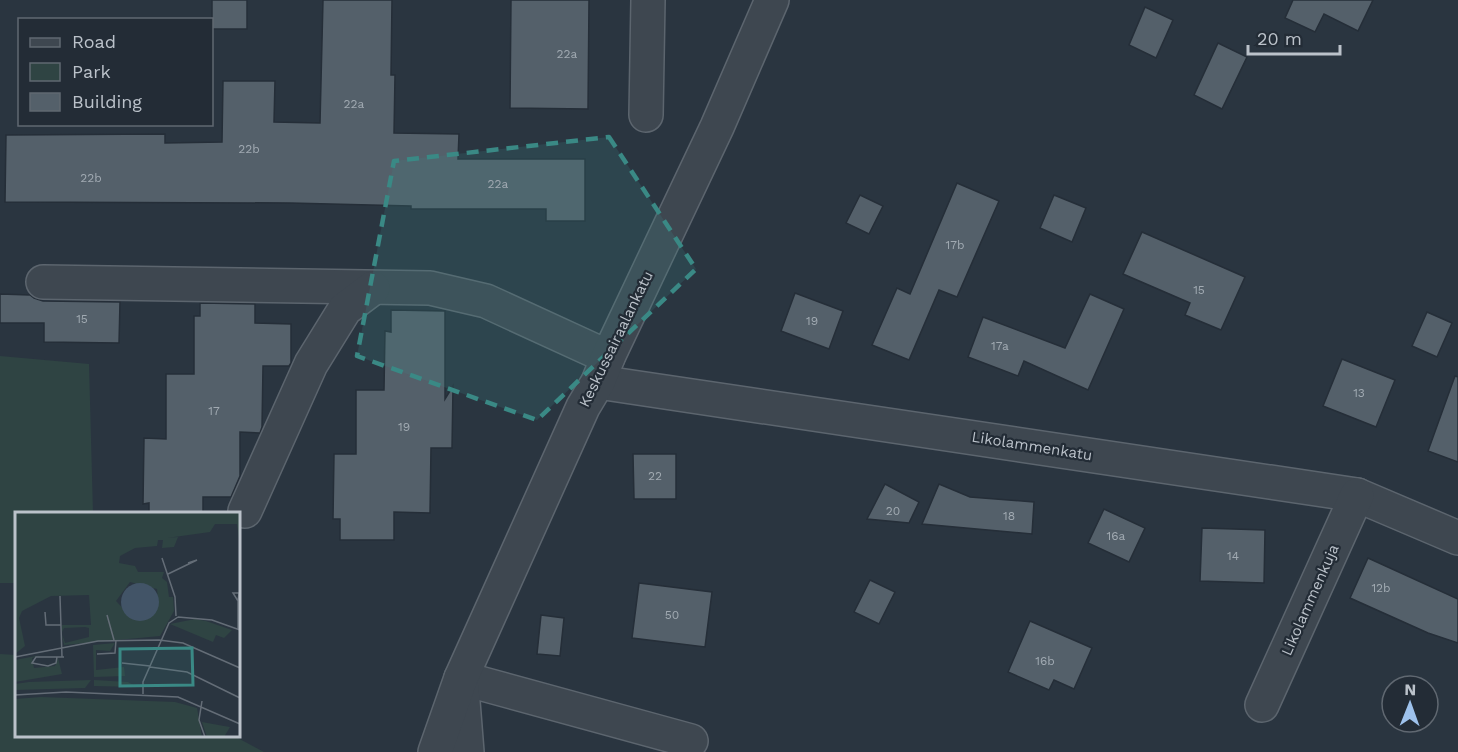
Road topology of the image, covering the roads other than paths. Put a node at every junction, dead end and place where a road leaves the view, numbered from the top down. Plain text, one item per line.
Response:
1 (648, 0) edge
2 (772, 0) edge
3 (646, 115) dead end
4 (43, 282) dead end
5 (374, 288) junction
6 (603, 369) junction
7 (1358, 495) junction
8 (245, 512) dead end
9 (1458, 538) edge
10 (461, 678) junction
11 (1262, 705) dead end
12 (692, 741) dead end
13 (435, 752) edge
14 (467, 752) edge

1 - 3 street
2 - 6 street, Keskussairaalankatu
4 - 5 street, Likolammenkatu
5 - 6 street, Likolammenkatu
5 - 8 street
6 - 7 street, Likolammenkatu
6 - 10 street, Keskussairaalankatu
7 - 9 street, Likolammenkatu
7 - 11 street, Likolammenkuja
10 - 12 street
10 - 13 street, Keskussairaalankatu
10 - 14 street, Keskussairaalankatu

